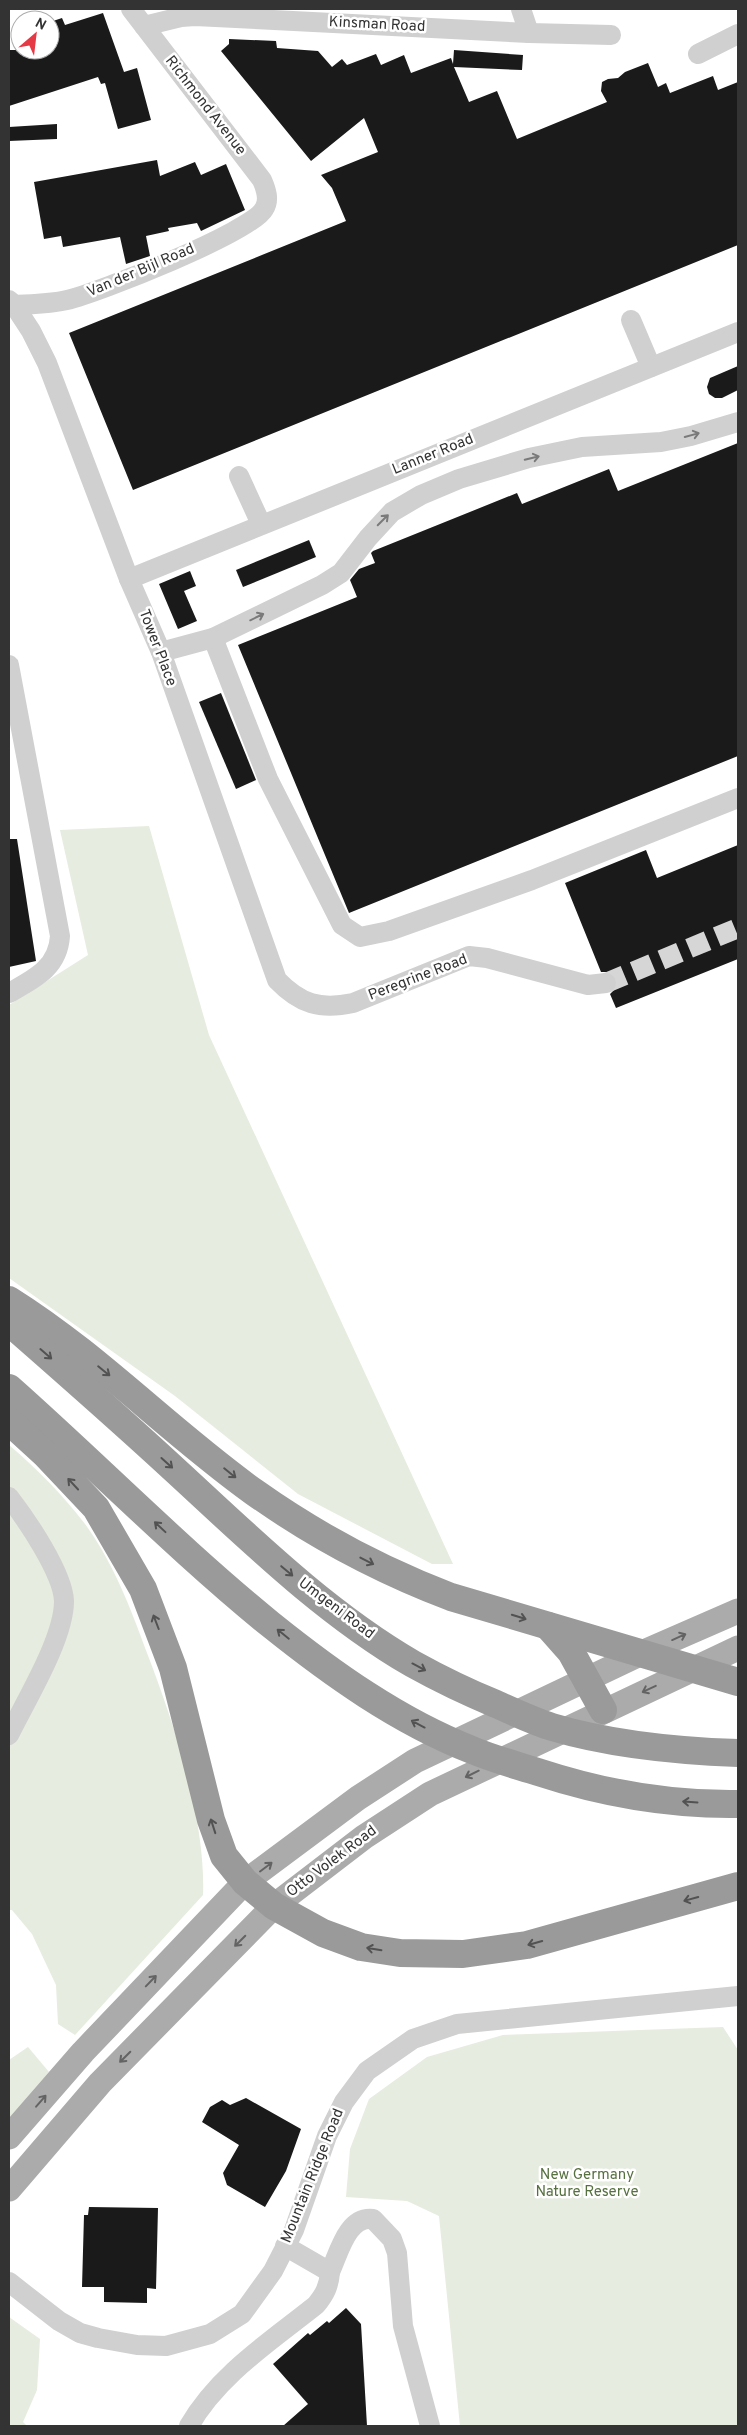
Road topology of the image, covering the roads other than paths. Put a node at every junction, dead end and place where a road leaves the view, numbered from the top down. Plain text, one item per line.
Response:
1 (131, 9) edge
2 (521, 9) edge
3 (144, 26) junction
4 (529, 34) junction
5 (738, 34) edge
6 (611, 35) dead end
7 (698, 54) dead end
8 (265, 208) joint
9 (11, 303) edge
10 (631, 320) dead end
11 (738, 332) edge
12 (651, 367) junction
13 (738, 422) edge
14 (238, 476) dead end
15 (260, 524) junction
16 (129, 579) junction
17 (214, 638) junction
18 (161, 652) junction
19 (9, 665) edge
20 (738, 798) edge
21 (606, 983) tunnel mouth
22 (9, 993) edge
23 (291, 994) joint
24 (9, 1300) edge
25 (9, 1322) edge
26 (9, 1388) edge
27 (9, 1421) edge
28 (9, 1497) edge
29 (738, 1611) edge
30 (548, 1626) junction
31 (738, 1648) edge
32 (644, 1652) junction
33 (693, 1669) junction
34 (587, 1679) junction
35 (738, 1682) edge
36 (603, 1710) junction
37 (9, 1735) edge
38 (738, 1753) edge
39 (738, 1804) edge
40 (245, 1882) junction
41 (738, 1886) edge
42 (274, 1906) junction
43 (738, 1996) edge
44 (9, 2138) edge
45 (9, 2189) edge
46 (286, 2246) junction
47 (330, 2272) junction
48 (9, 2282) edge
49 (189, 2426) edge
50 (430, 2426) edge

1 - 3 street, Richmond Avenue
2 - 4 street
3 - 4 street, Kinsman Road
3 - 8 street, Richmond Avenue
4 - 6 street, Kinsman Road
5 - 7 street
8 - 9 street, Van der Bijl Road
9 - 16 street, Tower Place
10 - 12 street
11 - 12 street, Lanner Road
12 - 15 street, Lanner Road
17 -> 13 street
14 - 15 street
15 - 16 street, Lanner Road
16 - 18 street, Tower Place
17 - 18 street
17 - 20 street
18 - 23 street, Tower Place
19 - 22 street
21 - 23 street, Peregrine Road
24 -> 30 highway
25 -> 38 highway, Umgeni Road
39 -> 26 highway
40 -> 27 highway
28 - 37 street
32 -> 29 main road
30 - 32 highway
30 - 34 highway
31 - 33 main road, Otto Volek Road
32 - 33 highway
32 - 34 main road
33 - 35 highway
33 -> 36 main road, Otto Volek Road
34 - 36 highway
40 -> 34 main road
36 -> 42 main road, Otto Volek Road
40 - 42 highway
44 -> 40 main road
41 -> 42 highway
42 -> 45 main road, Otto Volek Road
43 - 46 street, Mountain Ridge Road
46 - 47 street
46 - 48 street, Mountain Ridge Road
47 - 49 street
47 - 50 street

